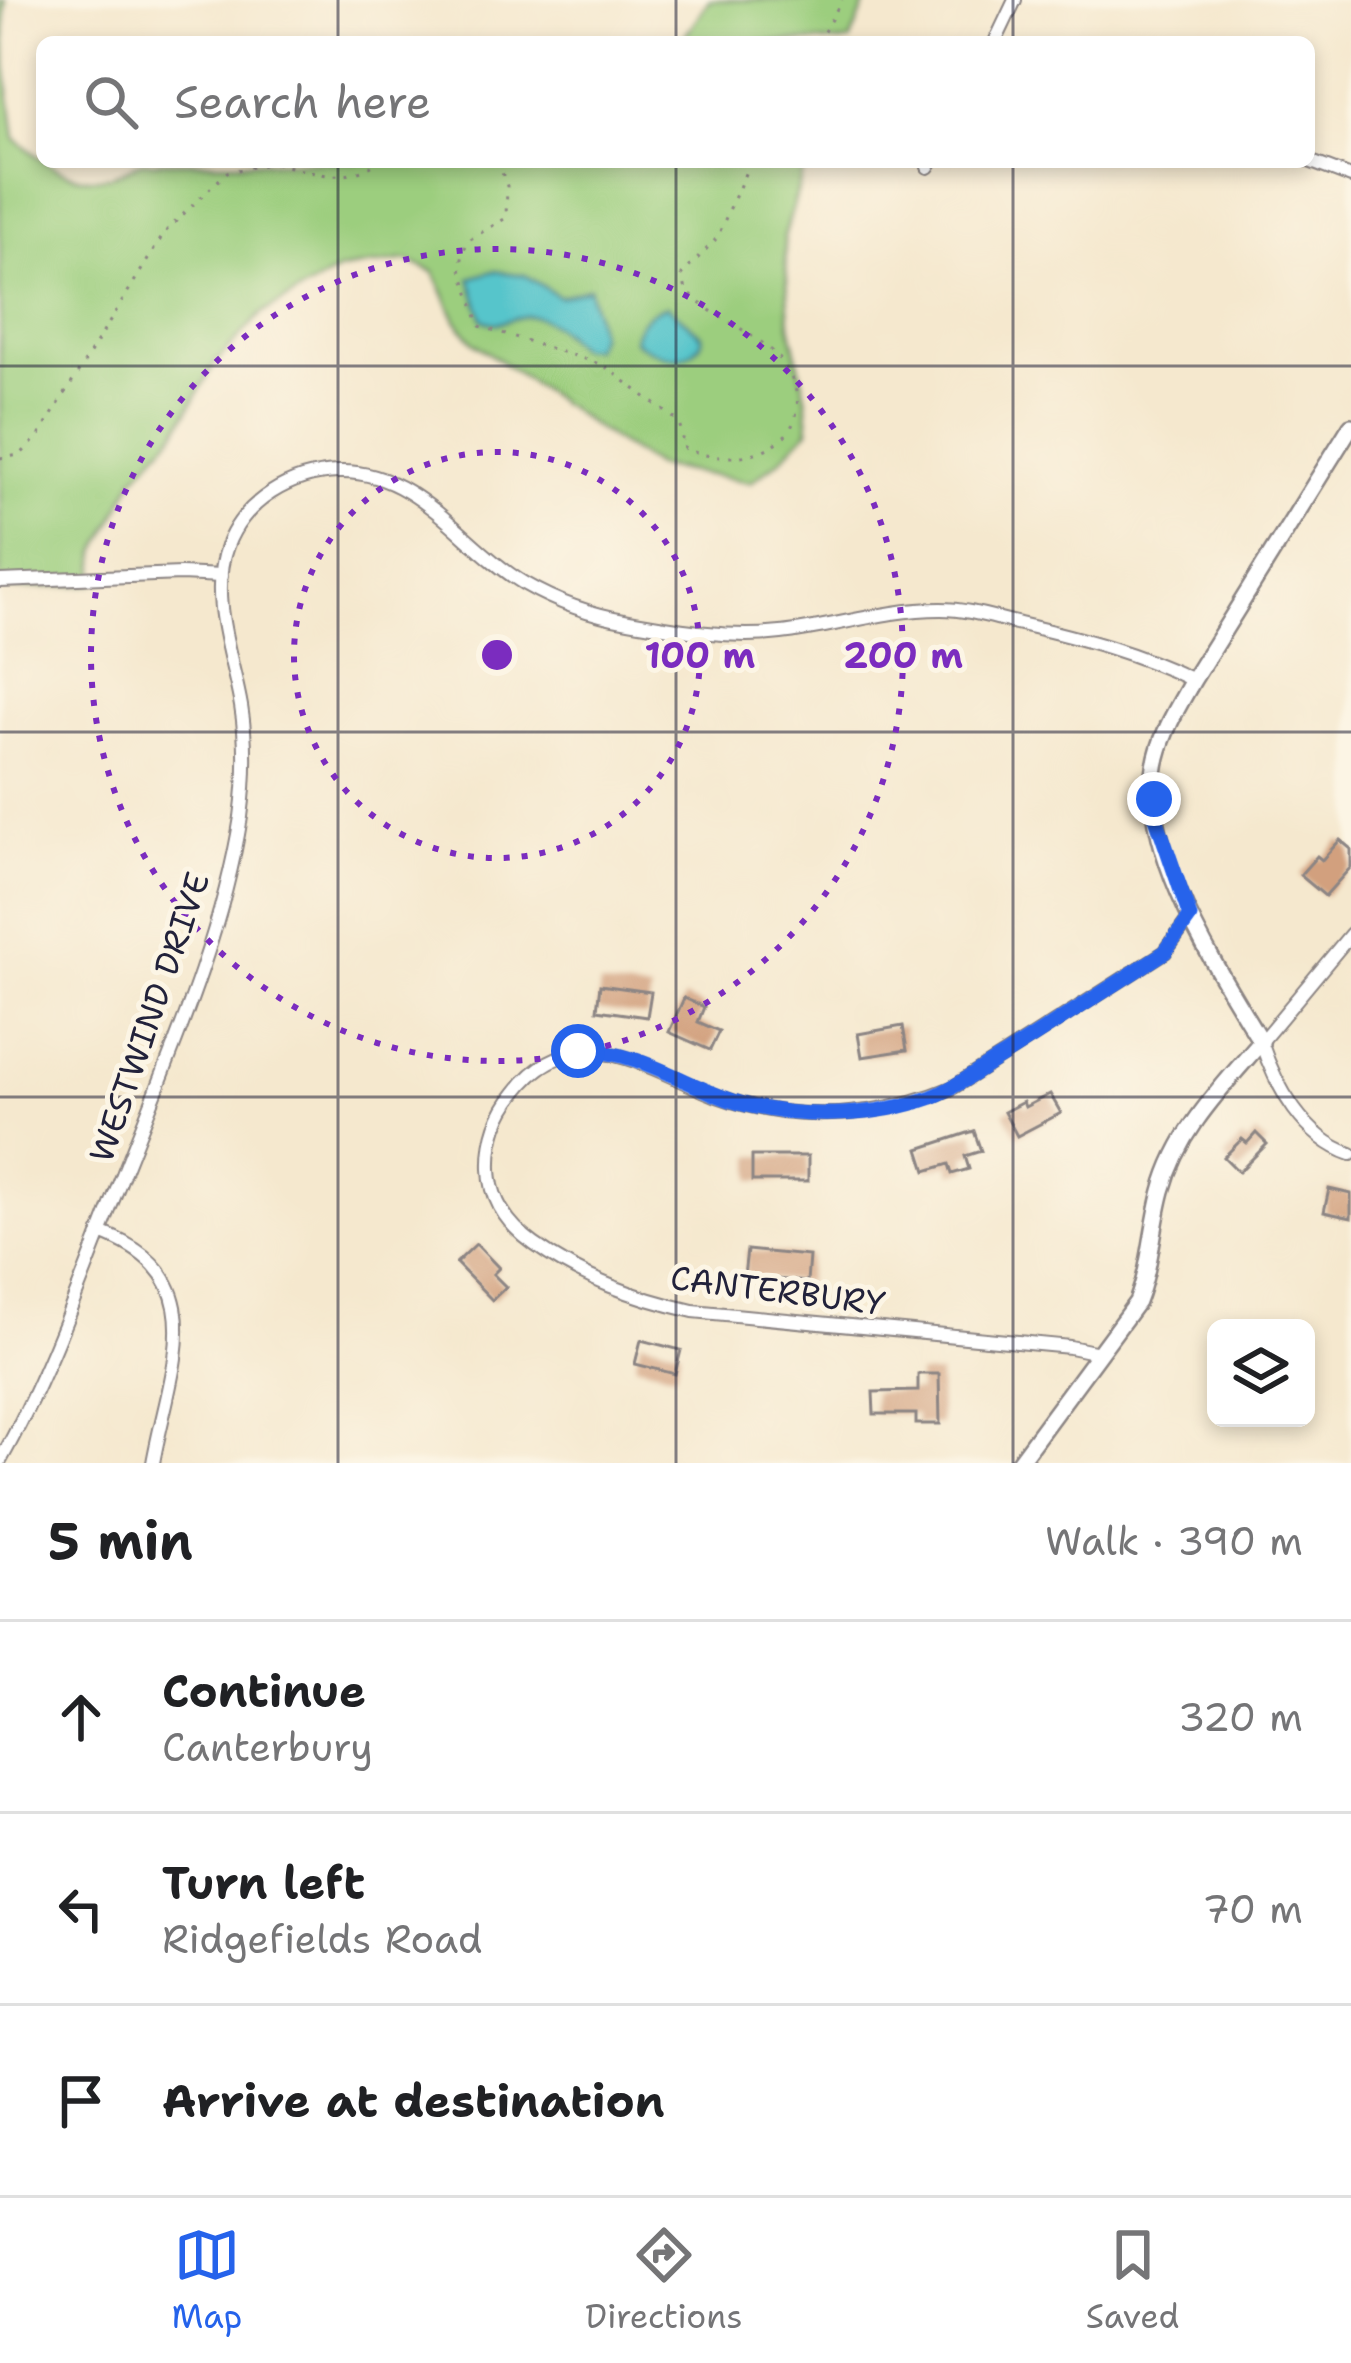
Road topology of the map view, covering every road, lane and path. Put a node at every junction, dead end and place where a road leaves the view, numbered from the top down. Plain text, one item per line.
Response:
1 (842, 0) edge
2 (1015, 0) edge
3 (821, 36) edge
4 (997, 36) edge
5 (1315, 163) edge
6 (245, 168) edge
7 (297, 168) edge
8 (366, 168) edge
9 (500, 168) edge
10 (747, 168) edge
11 (1351, 177) edge
12 (1351, 426) edge
13 (0, 458) edge
14 (221, 576) junction
15 (0, 580) edge
16 (1193, 680) junction
17 (1190, 917) junction
18 (1351, 934) edge
19 (1261, 1042) junction
20 (1351, 1154) edge
21 (100, 1232) junction
22 (1099, 1353) junction
23 (0, 1461) edge
24 (153, 1463) edge
25 (1018, 1463) edge

1 - 3 path
2 - 4 street
5 - 11 street
6 - 13 path
7 - 8 path
9 - 10 path
12 - 16 street
14 - 15 street
14 - 16 street, WESTWIND DRIVE
14 - 21 street, WESTWIND DRIVE
16 - 17 street
17 - 19 street
17 - 22 street, CANTERBURY
18 - 19 street
19 - 20 street
19 - 22 street
21 - 23 street, WESTWIND DRIVE
21 - 24 street
22 - 25 street

